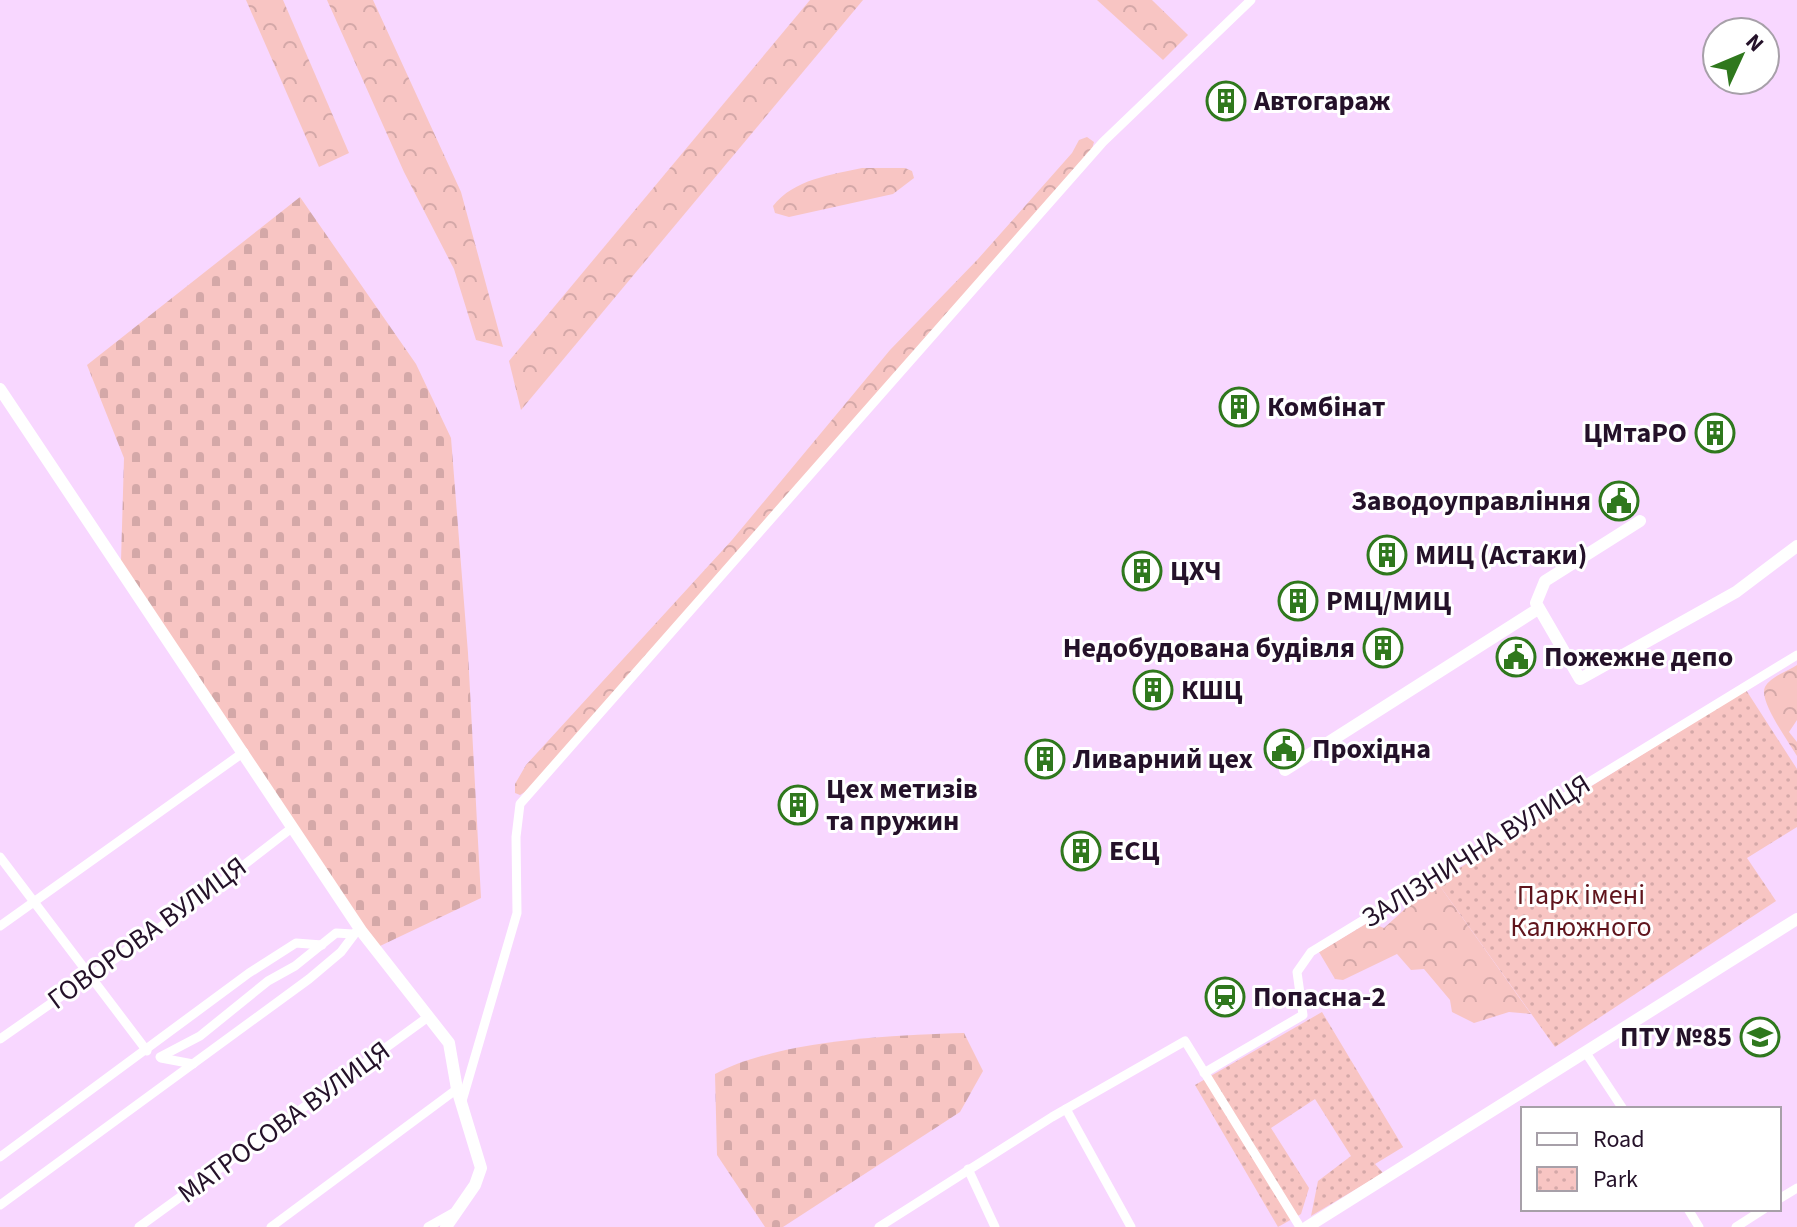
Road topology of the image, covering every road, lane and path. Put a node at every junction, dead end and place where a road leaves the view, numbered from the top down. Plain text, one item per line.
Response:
1 (1251, 0) edge
2 (0, 389) edge
3 (1640, 521) dead end
4 (1797, 546) edge
5 (1538, 609) junction
6 (1797, 655) edge
7 (244, 752) junction
8 (1285, 770) dead end
9 (293, 827) junction
10 (0, 857) edge
11 (32, 903) junction
12 (1797, 919) edge
13 (0, 926) edge
14 (356, 931) junction
15 (322, 945) junction
16 (88, 977) junction
17 (428, 1017) junction
18 (0, 1039) edge
19 (145, 1052) junction
20 (1586, 1053) junction
21 (160, 1057) junction
22 (193, 1064) junction
23 (1204, 1073) junction
24 (457, 1089) junction
25 (461, 1103) junction
26 (1622, 1107) edge
27 (1066, 1109) junction
28 (0, 1157) edge
29 (968, 1169) junction
30 (0, 1205) edge
31 (1761, 1211) edge
32 (453, 1213) junction
33 (139, 1227) edge
34 (271, 1227) edge
35 (428, 1227) edge
36 (446, 1227) edge
37 (879, 1227) edge
38 (995, 1227) edge
39 (1131, 1227) edge
40 (1300, 1227) edge
41 (1307, 1227) edge
42 (1736, 1227) edge

1 - 25 street
2 - 7 street
3 - 5 street
4 - 5 street
5 - 8 street
6 - 23 street, ЗАЛІЗНИЧНА ВУЛИЦЯ
7 - 9 street
7 - 11 street
9 - 14 street
9 - 16 street, ГОВОРОВА ВУЛИЦЯ
10 - 11 street
11 - 13 street
11 - 16 street
12 - 20 street
14 - 15 street
14 - 17 street
14 - 22 street
15 - 19 street
15 - 21 street
16 - 18 street, ГОВОРОВА ВУЛИЦЯ
16 - 19 street
17 - 24 street
17 - 33 street, МАТРОСОВА ВУЛИЦЯ
19 - 21 street
19 - 28 street
20 - 26 street
20 - 41 street
21 - 22 street
22 - 30 street
23 - 27 street
23 - 40 street
24 - 25 street
24 - 34 street
25 - 32 street
27 - 29 street
27 - 39 street
29 - 37 street
29 - 38 street
31 - 42 street
32 - 35 street
32 - 36 street

